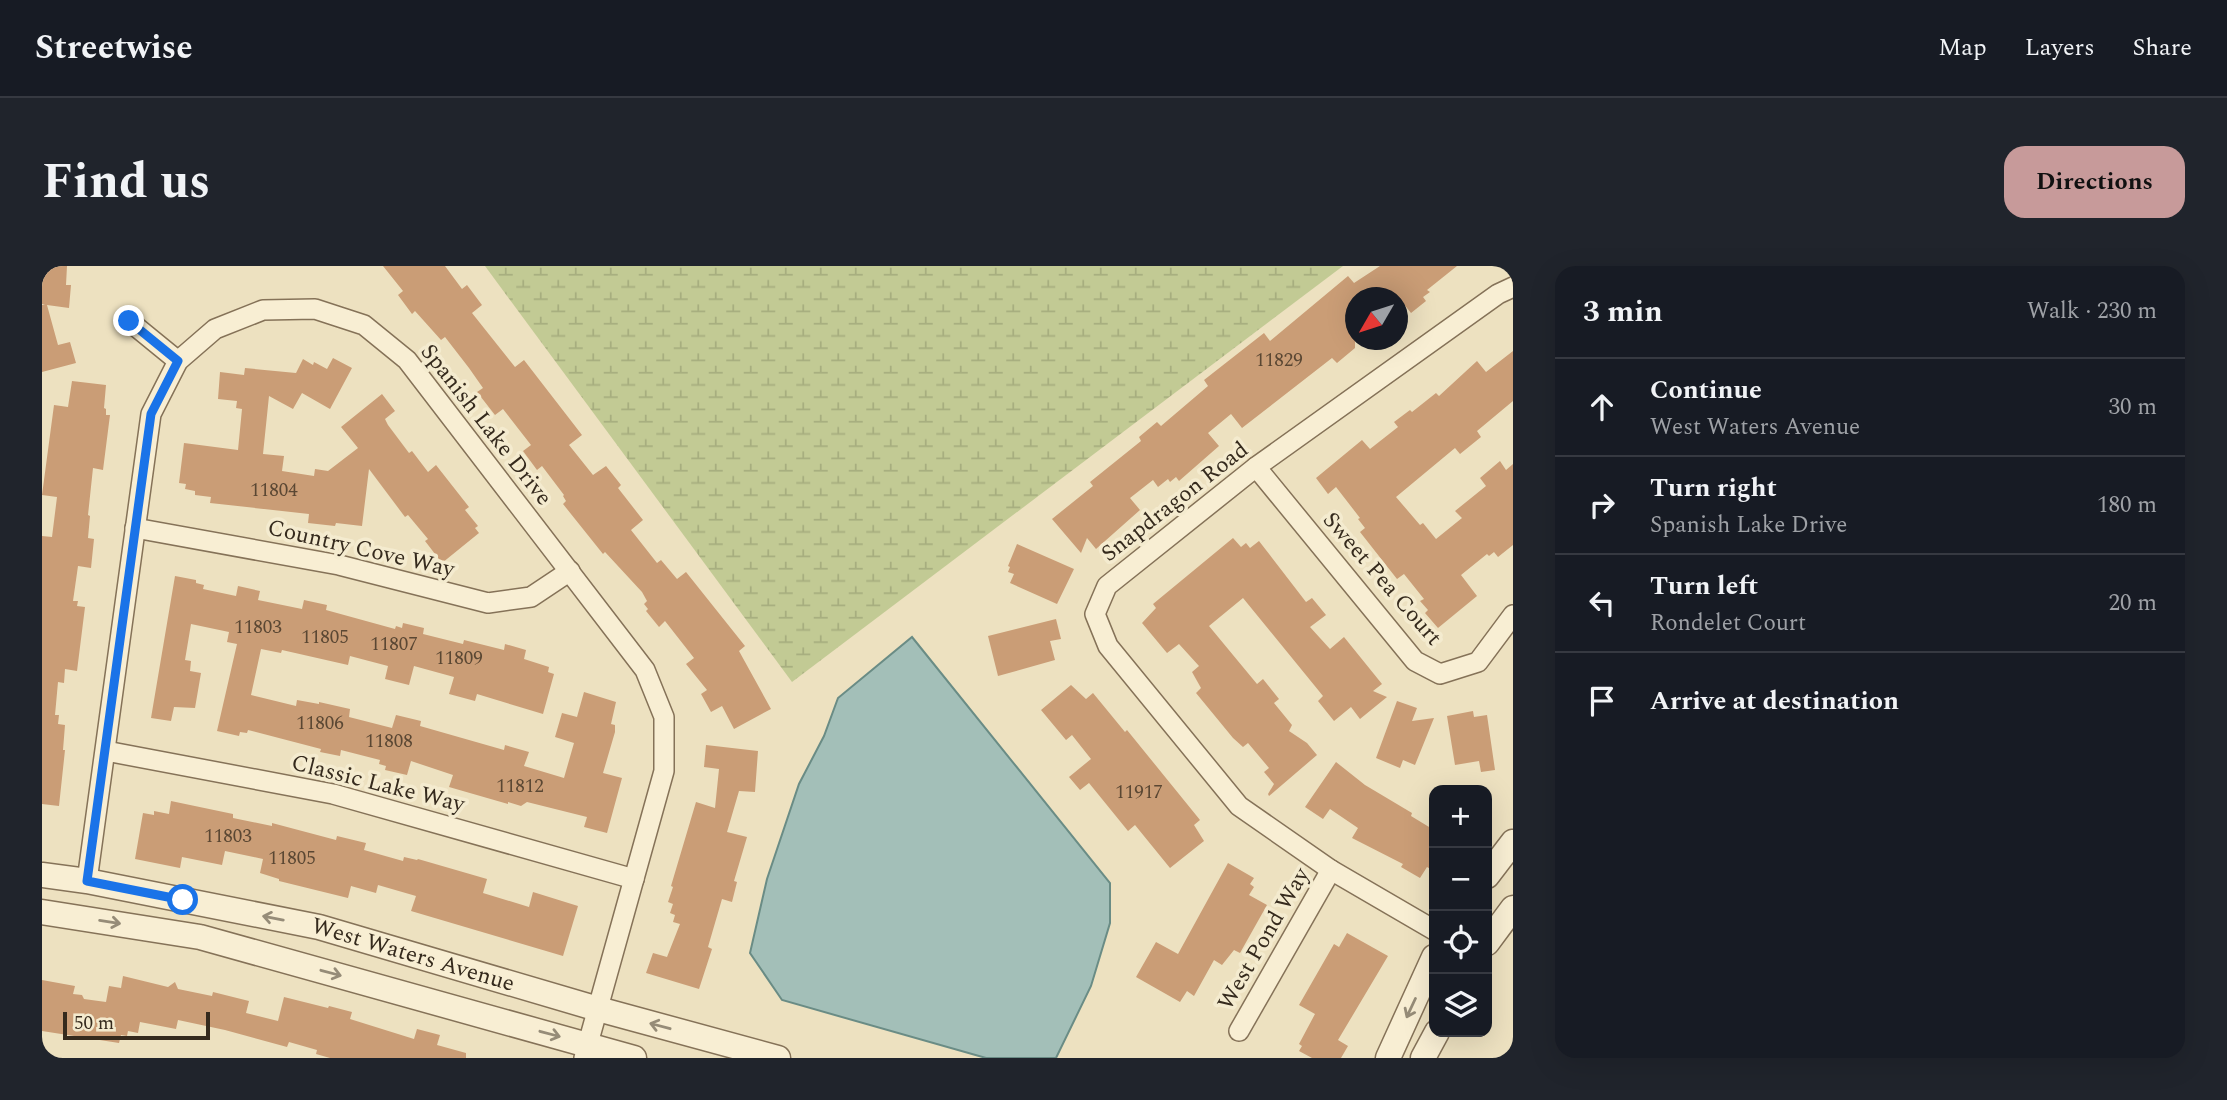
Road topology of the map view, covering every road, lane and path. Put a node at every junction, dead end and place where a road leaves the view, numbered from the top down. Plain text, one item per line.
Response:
1 (1513, 287) edge
2 (129, 321) dead end
3 (178, 361) junction
4 (1256, 467) junction
5 (135, 528) junction
6 (570, 571) junction
7 (1513, 615) edge
8 (106, 751) junction
9 (1513, 842) edge
10 (1492, 869) edge
11 (1331, 870) junction
12 (42, 876) edge
13 (634, 879) junction
14 (87, 881) junction
15 (1513, 908) edge
16 (42, 912) edge
17 (1429, 927) edge
18 (1492, 936) edge
19 (1429, 968) edge
20 (598, 1009) junction
21 (1239, 1031) dead end
22 (1434, 1037) edge
23 (586, 1051) edge
24 (634, 1058) edge
25 (778, 1058) edge
26 (1388, 1058) edge
27 (1423, 1058) edge

1 - 4 street, Snapdragon Road
2 - 3 street
3 - 5 street, Spanish Lake Drive
3 - 6 street, Spanish Lake Drive
4 - 7 street, Sweet Pea Court
4 - 11 street, Snapdragon Road
5 - 6 street, Country Cove Way
5 - 8 street, Spanish Lake Drive
6 - 13 street, Spanish Lake Drive
8 - 13 street, Classic Lake Way
8 - 14 street, Spanish Lake Drive
9 - 10 street
11 - 17 street, Snapdragon Road
11 - 21 street, West Pond Way
12 - 14 street, West Waters Avenue
13 - 20 street, Spanish Lake Drive
20 -> 14 street, West Waters Avenue
15 - 18 street
16 -> 23 street, West Waters Avenue
19 -> 26 street
20 - 23 street, Spanish Lake Drive
25 -> 20 street, West Waters Avenue
22 - 27 street
23 - 24 street, West Waters Avenue

